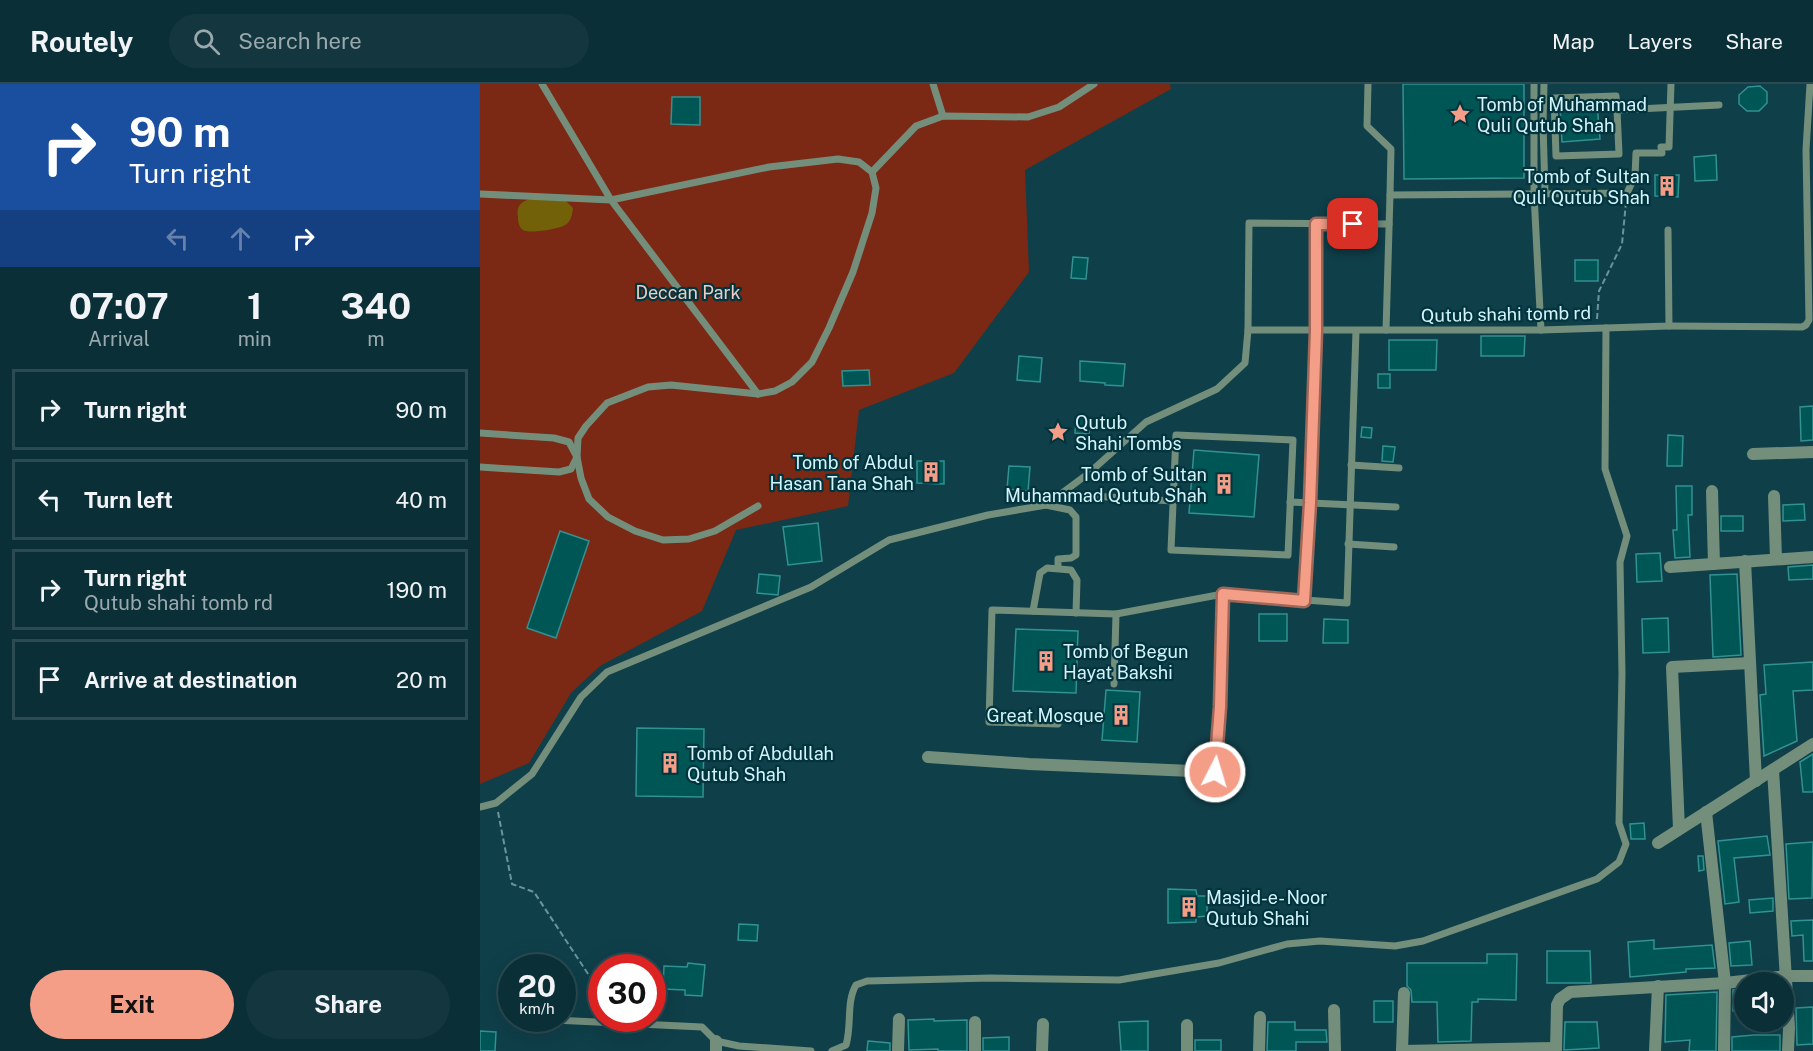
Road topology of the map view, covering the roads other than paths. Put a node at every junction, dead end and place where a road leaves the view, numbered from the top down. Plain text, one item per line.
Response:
1 (542, 84) edge
2 (933, 84) edge
3 (1094, 84) edge
4 (1368, 84) edge
5 (1534, 84) edge
6 (1544, 84) edge
7 (1671, 84) edge
8 (1810, 84) edge
9 (1719, 105) dead end
10 (1671, 108) junction
11 (1617, 110) junction
12 (943, 116) junction
13 (1555, 122) junction
14 (1543, 123) junction
15 (872, 172) junction
16 (1545, 193) junction
17 (480, 194) edge
18 (1534, 194) junction
19 (1390, 195) junction
20 (611, 200) junction
21 (1316, 224) junction
22 (1389, 224) junction
23 (1668, 230) dead end
24 (1669, 326) junction
25 (1606, 328) junction
26 (1248, 330) junction
27 (1386, 330) junction
28 (1541, 330) junction
29 (1316, 331) junction
30 (1356, 331) junction
31 (758, 394) junction
32 (480, 433) edge
33 (1813, 452) edge
34 (1753, 454) dead end
35 (577, 457) junction
36 (1351, 465) junction
37 (480, 467) edge
38 (1399, 468) dead end
39 (1713, 491) dead end
40 (1059, 494) junction
41 (1774, 496) dead end
42 (1173, 501) junction
43 (1290, 502) junction
44 (1310, 503) junction
45 (1046, 505) junction
46 (1350, 505) junction
47 (758, 506) dead end
48 (1396, 507) dead end
49 (1348, 544) junction
50 (1394, 547) dead end
51 (1813, 557) edge
52 (1776, 559) junction
53 (1746, 561) junction
54 (1714, 564) junction
55 (1670, 567) dead end
56 (1058, 568) junction
57 (1223, 594) junction
58 (1304, 601) junction
59 (1033, 611) junction
60 (1076, 613) junction
61 (1116, 614) junction
62 (1750, 663) junction
63 (1114, 684) dead end
64 (1220, 707) joint
65 (1058, 724) dead end
66 (1813, 744) edge
67 (928, 757) dead end
68 (1773, 770) junction
69 (1756, 781) junction
70 (480, 807) edge
71 (1706, 812) junction
72 (1679, 829) junction
73 (1658, 843) dead end
74 (1786, 972) edge
75 (1794, 976) edge
76 (1813, 976) edge
77 (1734, 982) edge
78 (1725, 983) junction
79 (1658, 986) junction
80 (1404, 993) dead end
81 (1334, 1010) dead end
82 (1260, 1017) dead end
83 (899, 1019) dead end
84 (576, 1021) edge
85 (975, 1022) dead end
86 (1043, 1024) dead end
87 (1186, 1025) dead end
88 (1789, 1032) edge
89 (716, 1046) edge
90 (1556, 1050) edge
91 (811, 1051) edge
92 (832, 1051) edge
93 (898, 1051) edge
94 (975, 1051) edge
95 (1042, 1051) edge
96 (1186, 1051) edge
97 (1259, 1051) edge
98 (1335, 1051) edge
99 (1402, 1051) edge
100 (1654, 1051) edge
101 (1724, 1051) edge
102 (1788, 1051) edge

1 - 20 lane
2 - 12 lane
3 - 12 lane
4 - 19 lane
5 - 18 lane
6 - 14 lane
7 - 10 lane
8 - 24 lane, Qutub shahi tomb rd
9 - 10 lane
10 - 11 lane
10 - 16 lane
11 - 13 lane
11 - 13 lane
12 - 15 lane
13 - 14 lane
14 - 16 lane
15 - 20 lane
15 - 31 lane
16 - 18 lane
17 - 20 lane
18 - 19 lane
18 - 28 lane
19 - 22 lane
20 - 31 lane
21 - 22 lane
21 - 26 lane
21 - 29 lane
22 - 27 lane
23 - 24 lane
24 - 25 lane, Qutub shahi tomb rd
25 - 28 lane, Qutub shahi tomb rd
25 - 92 lane
26 - 29 lane, Qutub shahi tomb rd
26 - 40 lane
27 - 28 lane, Qutub shahi tomb rd
27 - 30 lane, Qutub shahi tomb rd
29 - 30 lane, Qutub shahi tomb rd
29 - 44 lane
30 - 36 lane
31 - 35 lane
32 - 35 lane
33 - 34 street
35 - 37 lane
35 - 47 lane
36 - 38 lane
36 - 46 lane
39 - 54 street
40 - 42 lane
40 - 45 lane
41 - 52 street
42 - 43 lane
42 - 43 lane
43 - 44 lane
44 - 46 lane
44 - 58 lane
45 - 56 lane
45 - 70 lane
46 - 48 lane
46 - 49 lane
49 - 50 lane
49 - 58 lane
51 - 52 street
52 - 53 street
53 - 54 street
53 - 62 street
54 - 55 street
56 - 59 lane
56 - 60 lane
57 - 58 lane
57 - 61 lane
57 - 64 lane
59 - 60 lane
59 - 65 lane
60 - 61 lane
61 - 63 lane
62 - 69 street
62 - 72 street
64 - 67 street
66 - 68 street
68 - 69 street
68 - 74 street
69 - 71 street
71 - 72 street
71 - 78 street
72 - 73 street
75 - 76 street
77 - 78 street
78 - 79 street
78 - 101 street
79 - 90 street
79 - 100 street
80 - 99 street
81 - 98 street
82 - 97 street
83 - 93 street
84 - 89 lane
85 - 94 street
86 - 95 street
87 - 96 street
88 - 102 street
89 - 91 lane
90 - 99 street

